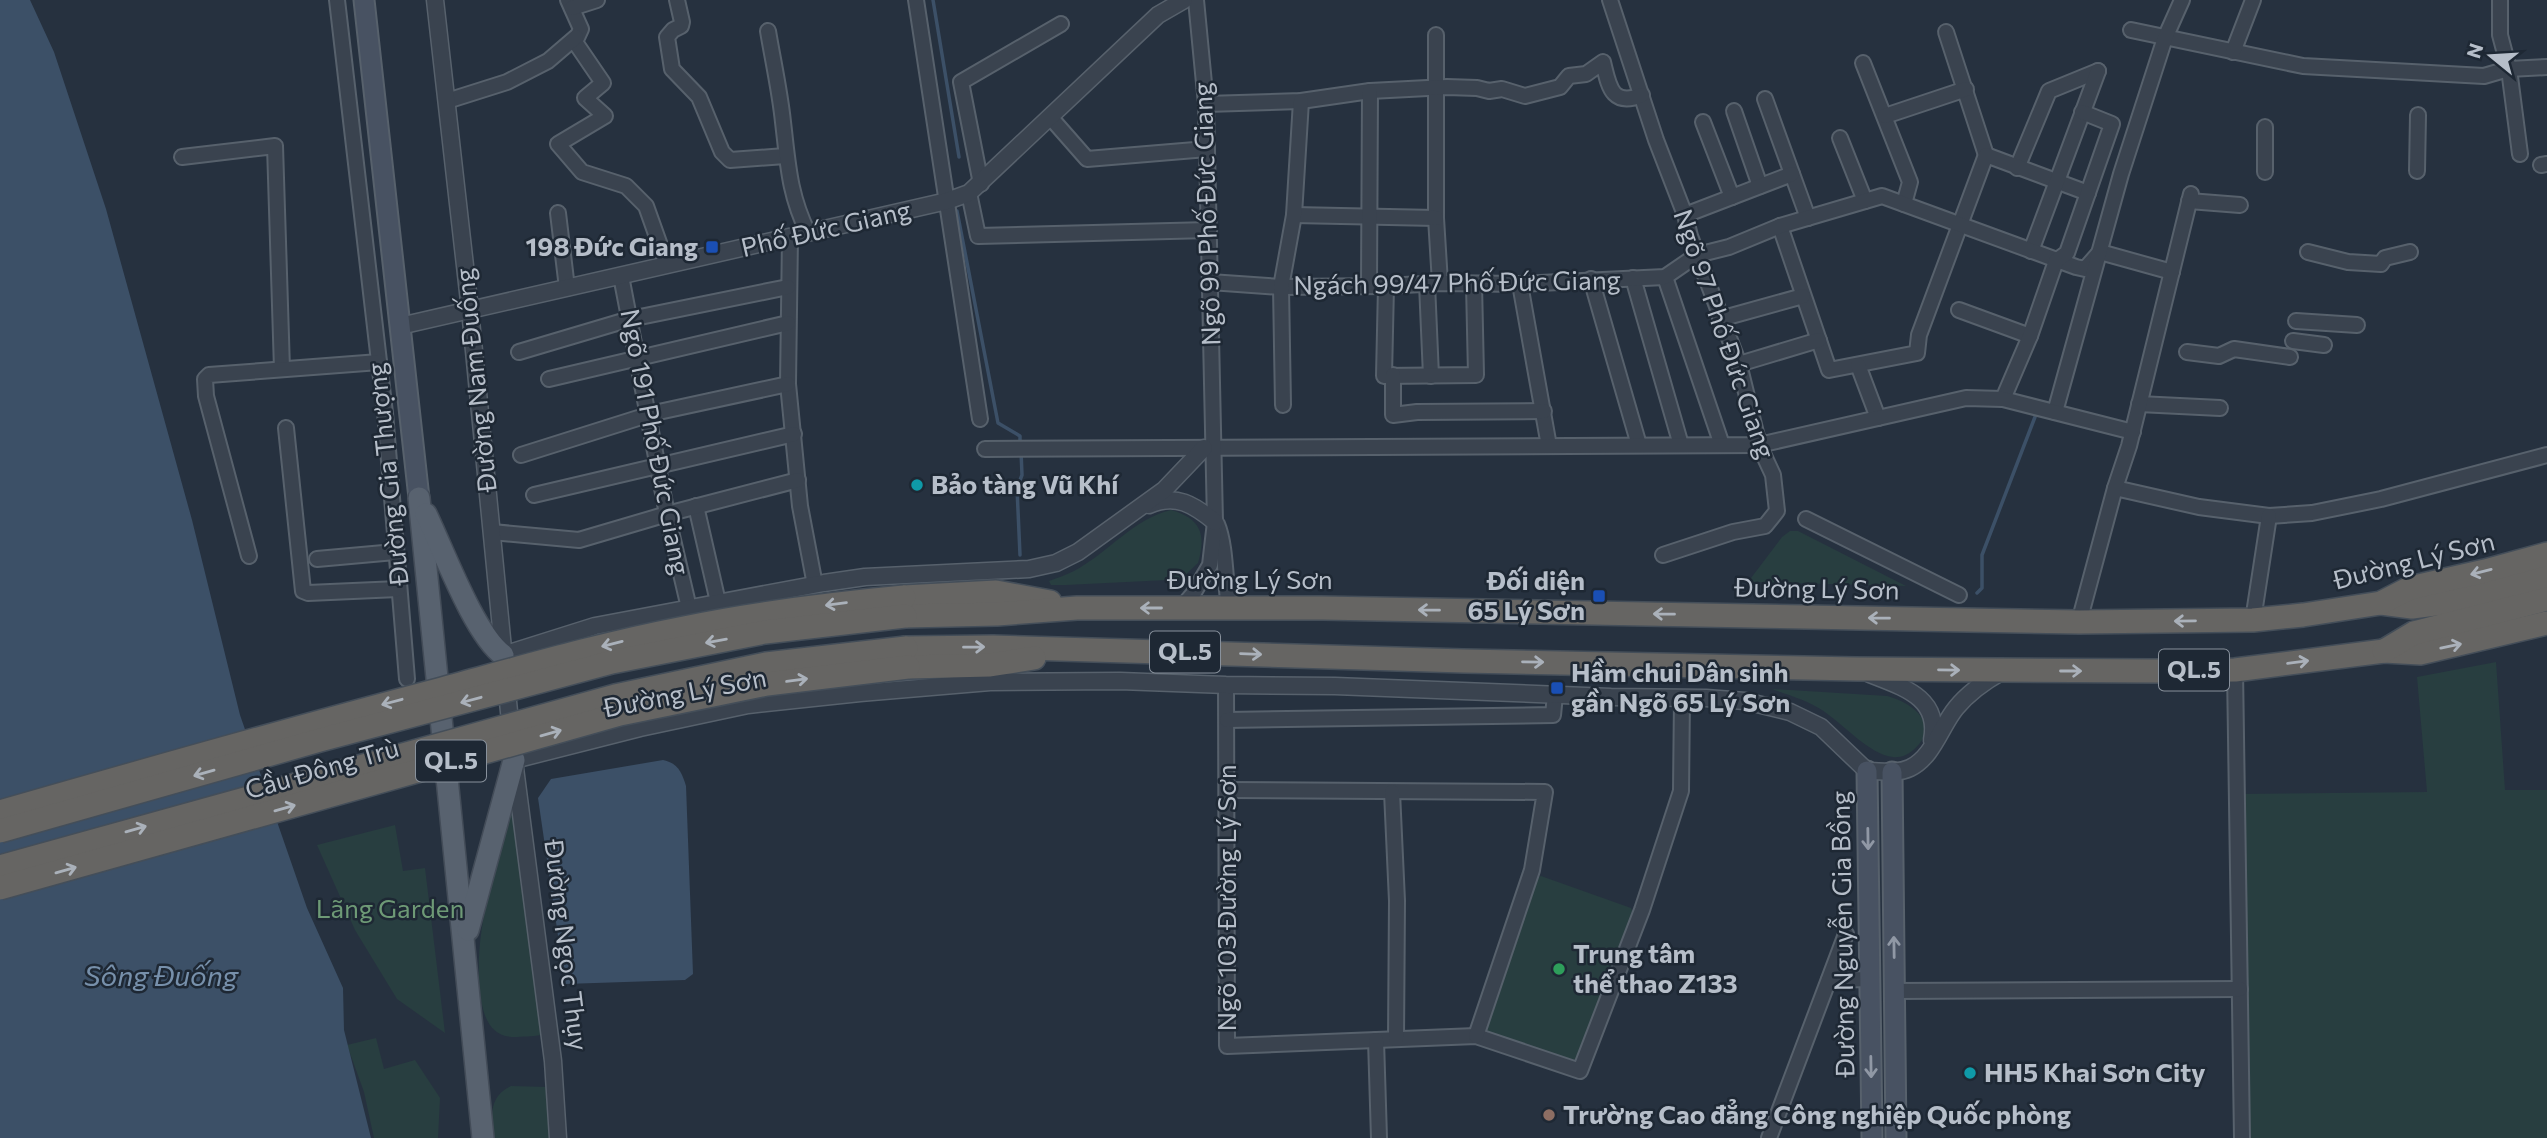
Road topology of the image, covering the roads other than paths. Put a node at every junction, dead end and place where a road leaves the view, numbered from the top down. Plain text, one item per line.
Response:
1 (337, 0) edge
2 (364, 0) edge
3 (435, 0) edge
4 (597, 0) edge
5 (677, 0) edge
6 (916, 0) edge
7 (1184, 0) edge
8 (1196, 0) edge
9 (1610, 0) edge
10 (2182, 0) edge
11 (2253, 0) edge
12 (2500, 0) edge
13 (570, 4) edge
14 (1060, 24) dead end
15 (2131, 30) dead end
16 (768, 31) dead end
17 (1946, 32) dead end
18 (1436, 35) dead end
19 (576, 37) junction
20 (2165, 38) junction
21 (2233, 52) junction
22 (1863, 63) dead end
23 (2547, 66) edge
24 (2509, 69) junction
25 (1436, 88) junction
26 (1966, 89) junction
27 (1370, 91) junction
28 (1642, 95) junction
29 (1765, 99) dead end
30 (447, 101) junction
31 (1301, 101) junction
32 (1206, 104) junction
33 (1734, 111) dead end
34 (2082, 112) junction
35 (2418, 115) dead end
36 (1885, 116) junction
37 (1051, 118) junction
38 (1703, 122) dead end
39 (2265, 127) dead end
40 (1840, 138) dead end
41 (1207, 149) junction
42 (2520, 154) dead end
43 (1986, 155) junction
44 (785, 156) junction
45 (182, 157) dead end
46 (2017, 168) junction
47 (2417, 171) dead end
48 (2265, 172) dead end
49 (1792, 174) junction
50 (2057, 181) junction
51 (1760, 186) junction
52 (975, 189) junction
53 (2088, 193) junction
54 (1732, 197) junction
55 (947, 201) junction
56 (1865, 201) junction
57 (1904, 204) junction
58 (2241, 205) dead end
59 (558, 213) dead end
60 (1294, 215) junction
61 (1685, 215) junction
62 (1369, 216) junction
63 (1436, 218) junction
64 (1808, 218) junction
65 (1960, 223) junction
66 (1780, 226) junction
67 (390, 230) junction
68 (1209, 230) junction
69 (808, 233) junction
70 (364, 234) junction
71 (790, 237) junction
72 (2031, 251) junction
73 (2100, 252) junction
74 (2308, 252) dead end
75 (2410, 253) dead end
76 (1697, 255) junction
77 (2056, 261) junction
78 (667, 265) junction
79 (2172, 272) junction
80 (621, 276) junction
81 (1665, 277) junction
82 (1633, 278) junction
83 (1591, 279) junction
84 (1210, 282) junction
85 (1434, 283) junction
86 (1474, 284) junction
87 (1520, 284) junction
88 (1369, 286) junction
89 (1386, 286) junction
90 (788, 287) junction
91 (1281, 287) junction
92 (567, 288) junction
93 (1803, 296) junction
94 (470, 310) junction
95 (1959, 310) dead end
96 (1720, 319) junction
97 (630, 320) junction
98 (2296, 321) dead end
99 (788, 323) junction
100 (2357, 325) dead end
101 (400, 326) junction
102 (2030, 337) junction
103 (1819, 340) junction
104 (2293, 341) dead end
105 (2324, 345) dead end
106 (519, 352) dead end
107 (2186, 352) dead end
108 (2290, 358) dead end
109 (638, 359) junction
110 (379, 362) junction
111 (1739, 364) junction
112 (1858, 365) junction
113 (282, 369) junction
114 (1389, 375) junction
115 (1431, 376) junction
116 (549, 379) dead end
117 (788, 384) junction
118 (2003, 399) junction
119 (2139, 404) junction
120 (1283, 405) dead end
121 (2220, 408) dead end
122 (1544, 411) junction
123 (2055, 412) junction
124 (648, 415) junction
125 (1878, 418) junction
126 (980, 419) dead end
127 (286, 428) dead end
128 (2133, 432) junction
129 (793, 434) junction
130 (1639, 445) junction
131 (1681, 445) junction
132 (1722, 445) junction
133 (1759, 445) junction
134 (1549, 446) junction
135 (1208, 448) junction
136 (985, 449) dead end
137 (521, 455) dead end
138 (2547, 455) edge
139 (659, 466) junction
140 (798, 480) junction
141 (2115, 488) junction
142 (534, 495) dead end
143 (419, 498) junction
144 (696, 506) junction
145 (667, 514) junction
146 (2269, 516) junction
147 (1806, 519) dead end
148 (1215, 522) junction
149 (1110, 528) junction
150 (492, 532) junction
151 (395, 552) junction
152 (2547, 554) edge
153 (1663, 555) dead end
154 (249, 556) dead end
155 (317, 559) dead end
156 (2547, 576) edge
157 (815, 584) junction
158 (398, 589) junction
159 (1959, 595) dead end
160 (2547, 599) edge
161 (718, 602) junction
162 (2381, 603) junction
163 (904, 606) junction
164 (689, 608) junction
165 (1181, 608) junction
166 (1229, 608) junction
167 (2253, 620) junction
168 (2079, 622) junction
169 (2547, 623) edge
170 (2384, 651) junction
171 (503, 655) junction
172 (907, 657) junction
173 (1857, 668) junction
174 (2235, 670) junction
175 (2003, 671) junction
176 (407, 679) dead end
177 (1226, 685) junction
178 (1555, 695) junction
179 (1682, 698) junction
180 (1227, 720) junction
181 (1930, 751) junction
182 (513, 760) junction
183 (1867, 771) junction
184 (1892, 772) junction
185 (1227, 790) junction
186 (1392, 792) junction
187 (0, 812) edge
188 (0, 831) edge
189 (0, 867) edge
190 (0, 888) edge
191 (1846, 933) dead end
192 (464, 942) junction
193 (1829, 979) junction
194 (1870, 979) junction
195 (2240, 989) junction
196 (1894, 991) junction
197 (1476, 1036) junction
198 (1396, 1039) junction
199 (1376, 1040) junction
200 (483, 1138) edge
201 (558, 1138) edge
202 (1379, 1138) edge
203 (1769, 1138) edge
204 (1872, 1138) edge
205 (1896, 1138) edge
206 (2242, 1138) edge

1 - 70 street, Đường Gia Thượng
2 - 67 main road, Đường Gia Thượng
3 - 30 street, Đường Nam Đuống
4 - 13 street
5 - 44 street
6 - 55 street
7 - 37 street, Phố Đức Giang
8 - 32 street, Ngõ 99 Phố Đức Giang
9 - 28 street, Ngõ 97 Phố Đức Giang
10 - 20 street
11 - 21 street
12 - 24 street
13 - 19 street
14 - 52 street
15 - 20 street
16 - 44 street
17 - 26 street
18 - 25 street
19 - 30 street
19 - 78 street
20 - 21 street
20 - 73 street
21 - 24 street
22 - 36 street
23 - 24 street
24 - 42 street
25 - 27 street
25 - 28 street
25 - 63 street
26 - 36 street
26 - 43 street
27 - 31 street
27 - 62 street
28 - 61 street, Ngõ 97 Phố Đức Giang
29 - 49 street
30 - 94 street, Đường Nam Đuống
31 - 32 street
31 - 60 street
32 - 41 street, Ngõ 99 Phố Đức Giang
33 - 51 street
34 - 46 street
34 - 50 street
34 - 53 street
35 - 47 street
36 - 57 street
37 - 41 street
37 - 52 street, Phố Đức Giang
38 - 54 street
39 - 48 street
40 - 56 street
41 - 68 street, Ngõ 99 Phố Đức Giang
43 - 46 street
43 - 65 street
44 - 69 street
45 - 113 street
46 - 50 street
49 - 51 street
49 - 64 street
50 - 53 street
50 - 72 street
51 - 54 street
52 - 55 street, Phố Đức Giang
52 - 68 street
53 - 77 street
54 - 61 street
55 - 69 street, Phố Đức Giang
55 - 126 street
56 - 57 street
56 - 64 street
57 - 65 street
58 - 79 street
59 - 92 street
60 - 62 street
60 - 91 street
61 - 76 street, Ngõ 97 Phố Đức Giang
62 - 63 street
62 - 88 street
63 - 85 street
64 - 66 street
65 - 72 street
65 - 112 street
66 - 76 street
66 - 93 street
67 - 70 street
67 - 101 main road, Đường Gia Thượng
68 - 84 street, Ngõ 99 Phố Đức Giang
69 - 71 street, Phố Đức Giang
70 - 110 street, Đường Gia Thượng
71 - 78 street, Phố Đức Giang
71 - 90 street
72 - 77 street
73 - 77 street
73 - 79 street
73 - 123 street
74 - 75 street
76 - 81 street
76 - 96 street, Ngõ 97 Phố Đức Giang
77 - 102 street
78 - 80 street, Phố Đức Giang
79 - 119 street
80 - 92 street, Phố Đức Giang
80 - 97 street, Ngõ 191 Phố Đức Giang
81 - 82 street, Ngách 99/47 Phố Đức Giang
81 - 132 street
82 - 83 street, Ngách 99/47 Phố Đức Giang
82 - 131 street
83 - 87 street, Ngách 99/47 Phố Đức Giang
83 - 130 street
84 - 91 street, Ngách 99/47 Phố Đức Giang
84 - 135 street, Ngõ 99 Phố Đức Giang
85 - 86 street, Ngách 99/47 Phố Đức Giang
85 - 89 street, Ngách 99/47 Phố Đức Giang
85 - 115 street
86 - 87 street, Ngách 99/47 Phố Đức Giang
86 - 115 street
87 - 122 street
88 - 89 street, Ngách 99/47 Phố Đức Giang
88 - 91 street, Ngách 99/47 Phố Đức Giang
89 - 114 street
90 - 97 street
90 - 99 street
91 - 120 street
92 - 94 street, Phố Đức Giang
93 - 96 street
93 - 103 street
94 - 101 street, Phố Đức Giang
94 - 150 street, Đường Nam Đuống
95 - 102 street
96 - 111 street, Ngõ 97 Phố Đức Giang
97 - 106 street
97 - 109 street, Ngõ 191 Phố Đức Giang
98 - 100 street
99 - 109 street
99 - 117 street
101 - 143 main road, Đường Gia Thượng
102 - 118 street
103 - 111 street
103 - 112 street
104 - 105 street
107 - 108 street
109 - 116 street
109 - 124 street, Ngõ 191 Phố Đức Giang
110 - 113 street
110 - 151 street, Đường Gia Thượng
111 - 133 street, Ngõ 97 Phố Đức Giang
112 - 125 street
113 - 154 street
114 - 115 street
114 - 122 street
117 - 124 street
117 - 129 street
118 - 123 street
118 - 125 street
119 - 121 street
119 - 128 street
122 - 134 street
123 - 128 street
124 - 137 street
124 - 139 street, Ngõ 191 Phố Đức Giang
125 - 133 street
127 - 158 street
128 - 141 street
129 - 139 street
129 - 140 street
130 - 131 street
130 - 134 street
131 - 132 street
132 - 133 street
133 - 153 street, Ngõ 97 Phố Đức Giang
134 - 135 street
135 - 136 street
135 - 148 street, Ngõ 99 Phố Đức Giang
135 - 149 street
138 - 146 street
139 - 142 street
139 - 145 street, Ngõ 191 Phố Đức Giang
140 - 144 street
140 - 157 street
141 - 146 street
141 - 168 street
143 - 171 main road
143 - 192 main road, Đường Gia Thượng
144 - 145 street
144 - 161 street
145 - 150 street
145 - 164 street, Ngõ 191 Phố Đức Giang
146 - 167 street
147 - 159 street
148 - 149 street
148 - 165 street
148 - 166 street
149 - 157 street
150 - 171 street, Đường Nam Đuống
151 - 155 street
151 - 158 street, Đường Gia Thượng
152 -> 162 highway, Đường Lý Sơn / QL.5
156 - 162 highway, QL.5
157 - 161 street
158 - 176 street, Đường Gia Thượng
160 - 170 highway, QL.5
161 - 164 street
162 - 167 highway, Đường Lý Sơn / QL.5
165 -> 163 highway, Đường Lý Sơn / QL.5
163 -> 187 highway, Cầu Đông Trù / QL.5, bridge
163 -> 188 highway, Cầu Đông Trù / QL.5, bridge
164 - 171 street
165 - 166 highway, Đường Lý Sơn / QL.5
168 -> 166 highway, Đường Lý Sơn / QL.5
167 -> 168 highway, Đường Lý Sơn / QL.5
170 -> 169 highway, QL.5
174 -> 170 highway, QL.5
171 - 182 street, Đường Nam Đuống
172 -> 173 highway, QL.5
189 -> 172 highway, Cầu Đông Trù / QL.5, bridge
190 -> 172 highway, Cầu Đông Trù / QL.5, bridge
173 -> 175 highway, QL.5
173 - 181 street
175 -> 174 highway, QL.5
174 - 195 street
175 - 181 street
177 - 178 street, Đường Lý Sơn
177 - 180 street, Ngõ 103 Đường Lý Sơn
177 - 182 street, Đường Lý Sơn
178 - 179 street, Đường Lý Sơn
178 - 180 street
179 - 183 street, Đường Lý Sơn
179 - 197 street, Ngõ 103 Đường Lý Sơn
180 - 185 street, Ngõ 103 Đường Lý Sơn
181 - 184 street
182 - 192 main road
182 - 201 street, Đường Ngọc Thụy
183 - 184 street
183 -> 194 main road, Đường Nguyễn Gia Bồng
196 -> 184 main road, Đường Nguyễn Gia Bồng
185 - 186 street
185 - 199 street, Ngõ 103 Đường Lý Sơn
186 - 197 street
186 - 198 street
191 - 193 street
192 - 200 main road
193 - 194 street
193 - 203 street
194 - 196 main road
194 -> 204 main road, Đường Nguyễn Gia Bồng
195 - 196 street
195 - 206 street
196 - 205 main road, Đường Nguyễn Gia Bồng
197 - 198 street, Ngõ 103 Đường Lý Sơn
198 - 199 street, Ngõ 103 Đường Lý Sơn
199 - 202 street

